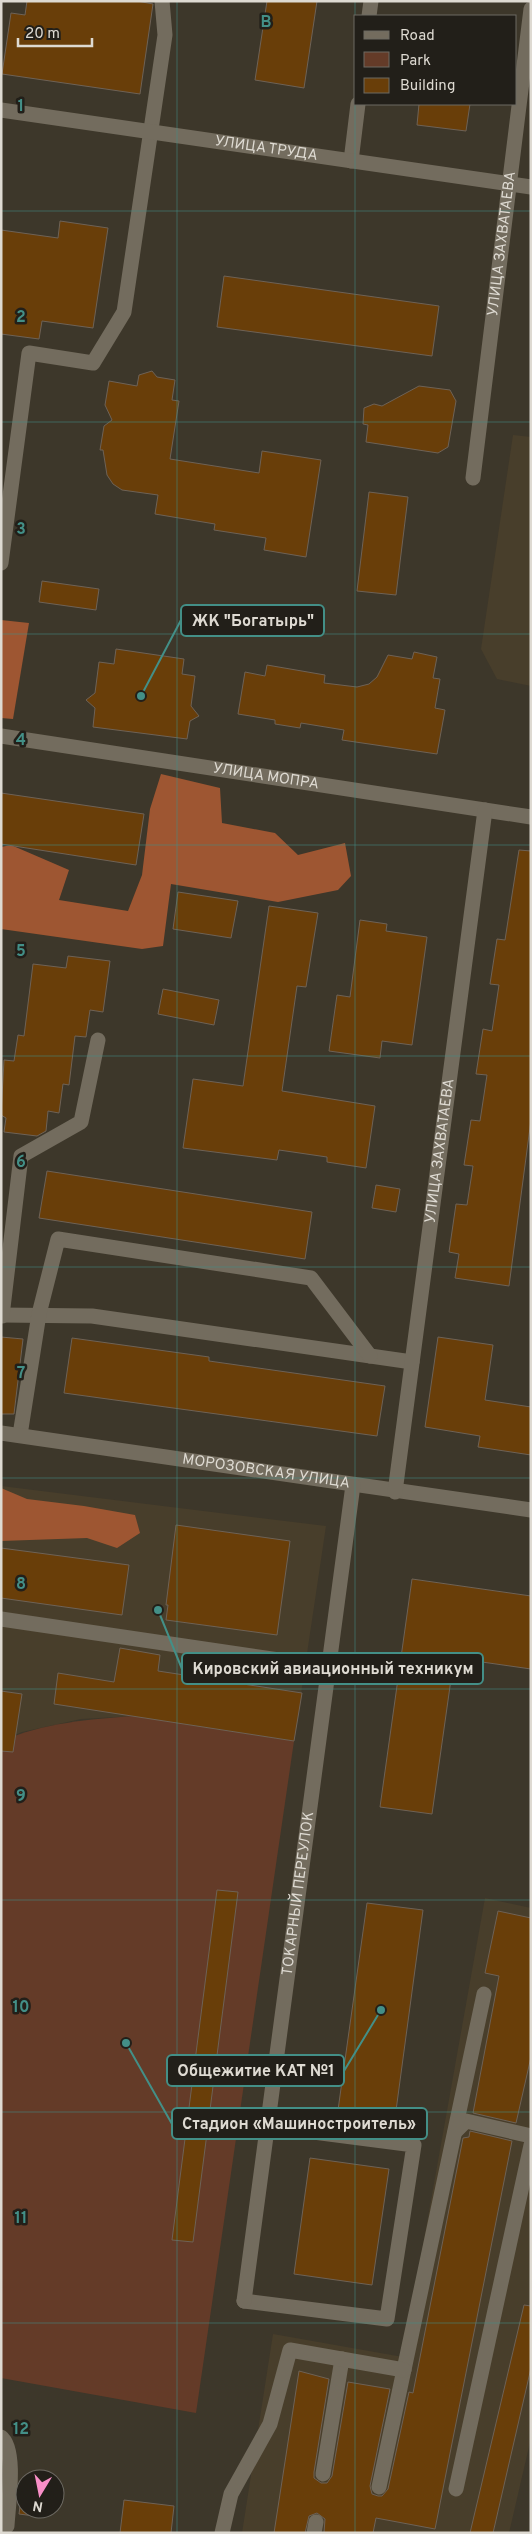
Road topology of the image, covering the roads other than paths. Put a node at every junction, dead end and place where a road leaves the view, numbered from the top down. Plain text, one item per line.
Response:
1 (162, 1) edge
2 (371, 1) edge
3 (531, 9) edge
4 (369, 15) edge
5 (358, 105) edge
6 (1, 110) edge
7 (151, 132) junction
8 (351, 161) junction
9 (508, 184) junction
10 (531, 187) edge
11 (473, 478) dead end
12 (1, 563) edge
13 (1, 736) edge
14 (485, 810) junction
15 (531, 817) edge
16 (98, 1040) dead end
17 (39, 1314) junction
18 (2, 1316) edge
19 (370, 1356) junction
20 (412, 1362) junction
21 (1, 1432) edge
22 (20, 1435) junction
23 (353, 1485) junction
24 (395, 1492) junction
25 (531, 1510) edge
26 (1, 1619) edge
27 (327, 1667) junction
28 (484, 1994) dead end
29 (267, 2126) junction
30 (455, 2132) junction
31 (531, 2136) edge
32 (531, 2145) edge
33 (342, 2359) junction
34 (404, 2370) junction
35 (1, 2437) edge
36 (323, 2474) dead end
37 (379, 2487) dead end
38 (456, 2489) dead end
39 (1, 2530) edge
40 (222, 2533) edge

1 - 7 street
2 - 4 street
3 - 9 street, УЛИЦА ЗАХВАТАЕВА
5 - 8 street
6 - 7 street, УЛИЦА ТРУДА
7 - 8 street, УЛИЦА ТРУДА
7 - 12 street
8 - 9 street, УЛИЦА ТРУДА
9 - 10 street, УЛИЦА ТРУДА
9 - 11 street, УЛИЦА ЗАХВАТАЕВА
13 - 14 street, УЛИЦА МОПРА
14 - 15 street, УЛИЦА МОПРА
14 - 20 street, УЛИЦА ЗАХВАТАЕВА
16 - 18 street
17 - 18 street
17 - 19 street
17 - 19 street
17 - 22 street
19 - 20 street
20 - 24 street, УЛИЦА ЗАХВАТАЕВА
21 - 22 street, МОРОЗОВСКАЯ УЛИЦА
22 - 23 street, МОРОЗОВСКАЯ УЛИЦА
23 - 24 street, МОРОЗОВСКАЯ УЛИЦА
23 - 27 street, ТОКАРНЫЙ ПЕРЕУЛОК
24 - 25 street, МОРОЗОВСКАЯ УЛИЦА
26 - 27 street
27 - 29 street, ТОКАРНЫЙ ПЕРЕУЛОК
28 - 30 street
29 - 29 street, ТОКАРНЫЙ ПЕРЕУЛОК
30 - 31 street
30 - 34 street
32 - 38 street
33 - 34 street
33 - 36 street
33 - 40 street
34 - 37 street
35 - 39 street

